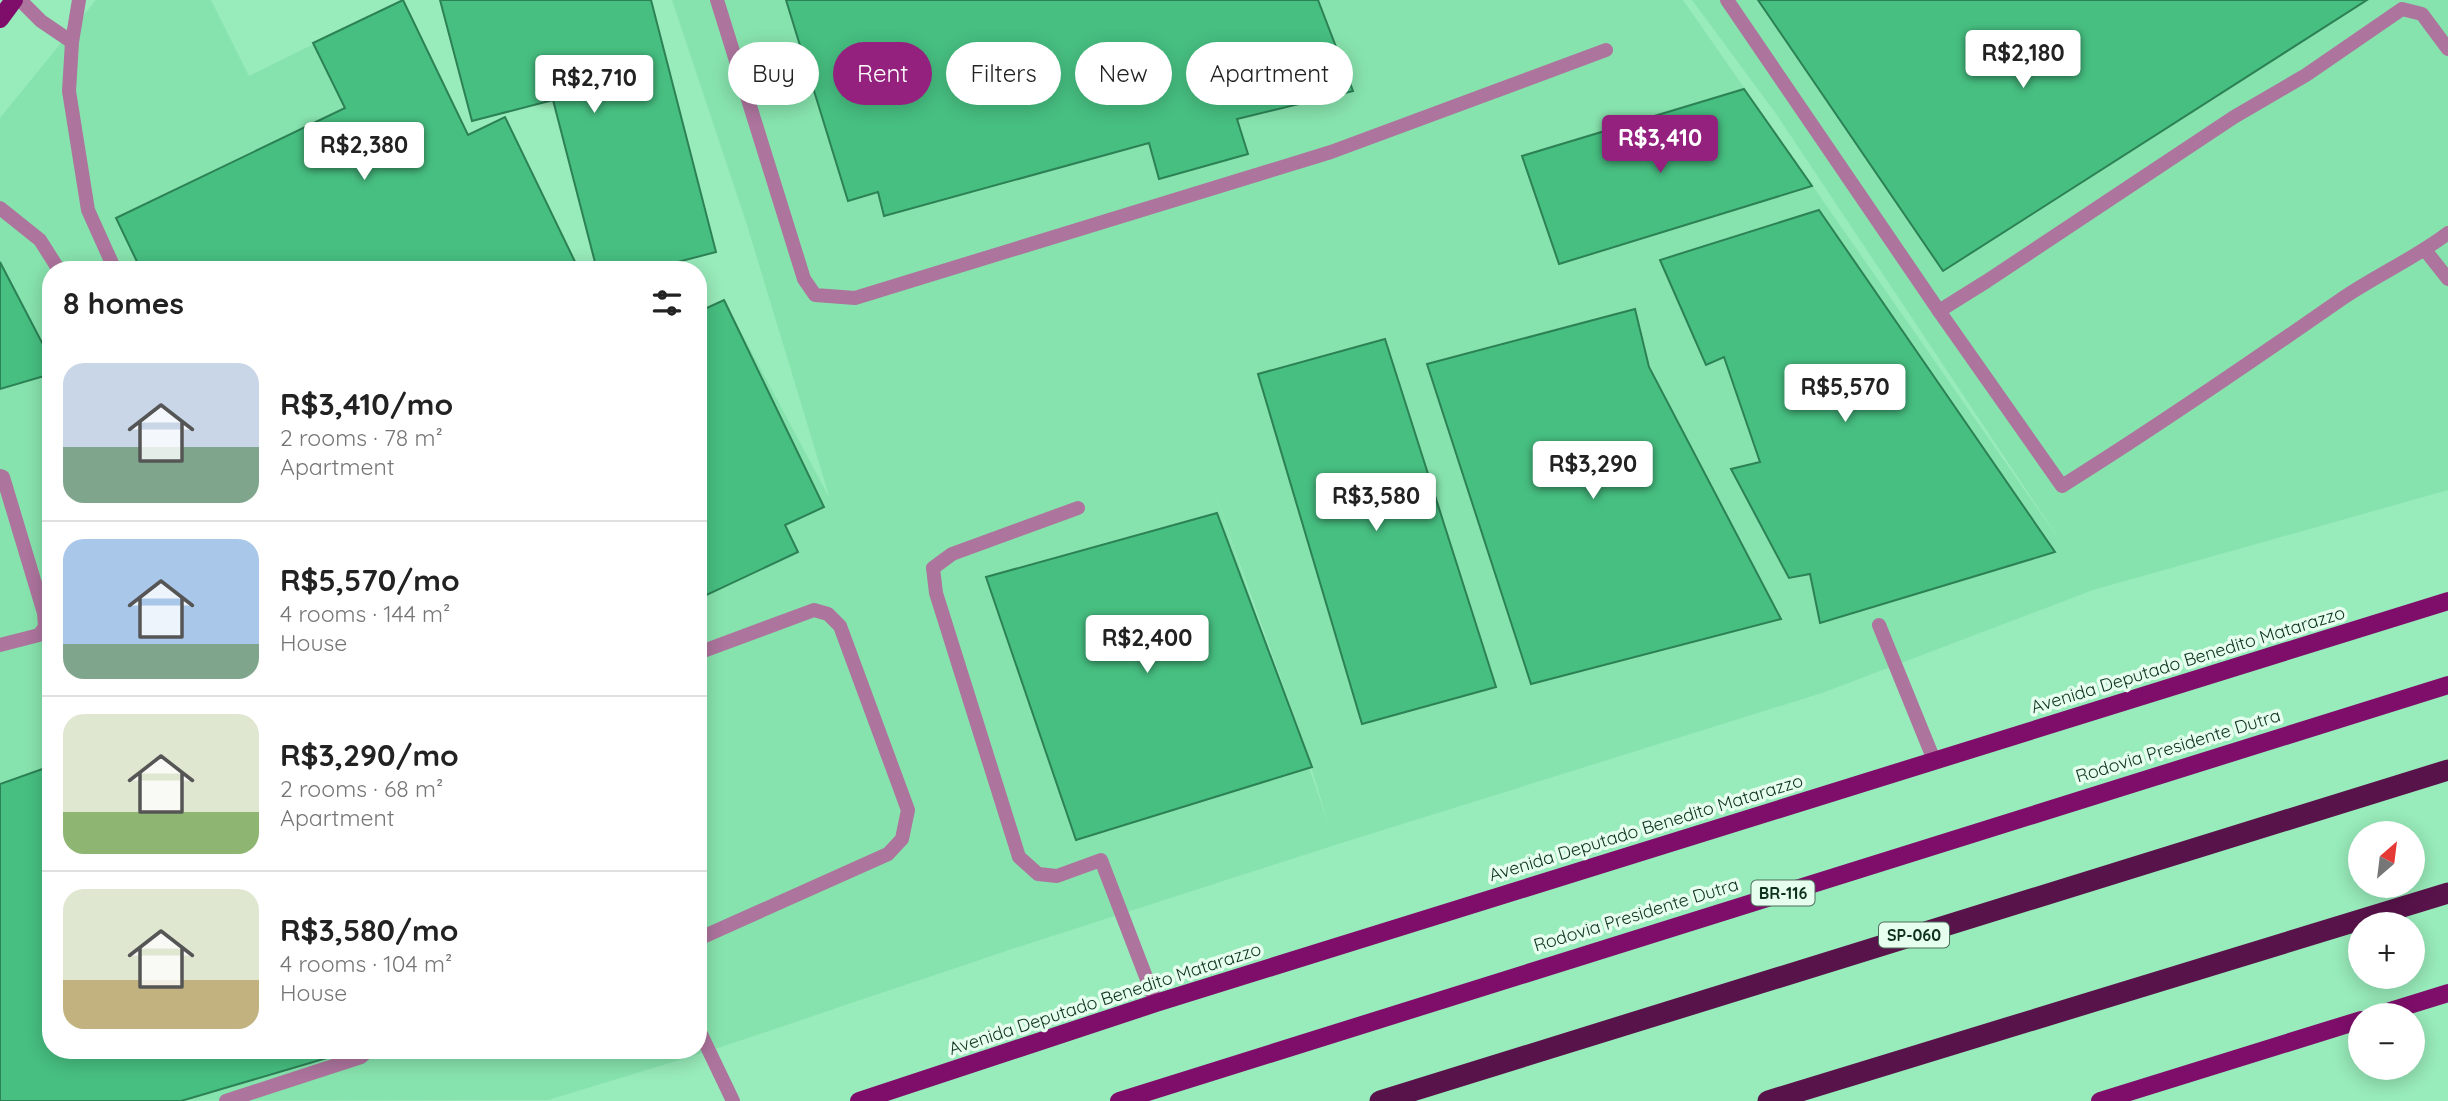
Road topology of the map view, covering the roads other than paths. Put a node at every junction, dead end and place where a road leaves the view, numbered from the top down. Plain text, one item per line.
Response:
1 (14, 0) edge
2 (20, 0) edge
3 (79, 0) edge
4 (717, 0) edge
5 (1727, 0) edge
6 (0, 19) edge
7 (72, 43) junction
8 (2448, 49) edge
9 (1606, 50) dead end
10 (0, 208) edge
11 (2448, 233) edge
12 (2425, 250) junction
13 (53, 261) edge
14 (111, 261) edge
15 (2448, 279) edge
16 (1939, 311) junction
17 (0, 476) edge
18 (1078, 508) dead end
19 (2448, 601) edge
20 (42, 606) edge
21 (1879, 625) dead end
22 (42, 631) edge
23 (0, 645) edge
24 (707, 650) edge
25 (2448, 685) edge
26 (1934, 760) junction
27 (2448, 770) edge
28 (2448, 893) edge
29 (707, 935) edge
30 (2448, 993) edge
31 (1156, 1003) junction
32 (2416, 1003) edge
33 (2348, 1024) edge
34 (707, 1047) edge
35 (355, 1059) edge
36 (226, 1101) edge
37 (733, 1101) edge
38 (859, 1101) edge
39 (1119, 1101) edge
40 (1380, 1101) edge
41 (1768, 1101) edge
42 (2100, 1101) edge

1 - 6 main road
2 - 7 lane
3 - 7 lane
4 - 9 lane
5 - 16 lane
7 - 14 lane
8 - 16 lane
10 - 13 lane
11 - 12 lane
12 - 15 lane
12 - 16 lane
17 - 20 lane
18 - 31 lane
19 - 26 main road, Avenida Deputado Benedito Matarazzo
21 - 26 lane
22 - 23 lane
24 - 29 lane
25 - 39 main road, Rodovia Presidente Dutra / BR-116
26 - 31 main road, Avenida Deputado Benedito Matarazzo
27 - 40 highway, SP-060
28 - 41 highway
30 - 32 main road
31 - 38 main road, Avenida Deputado Benedito Matarazzo
33 - 42 main road
34 - 37 lane
35 - 36 lane

